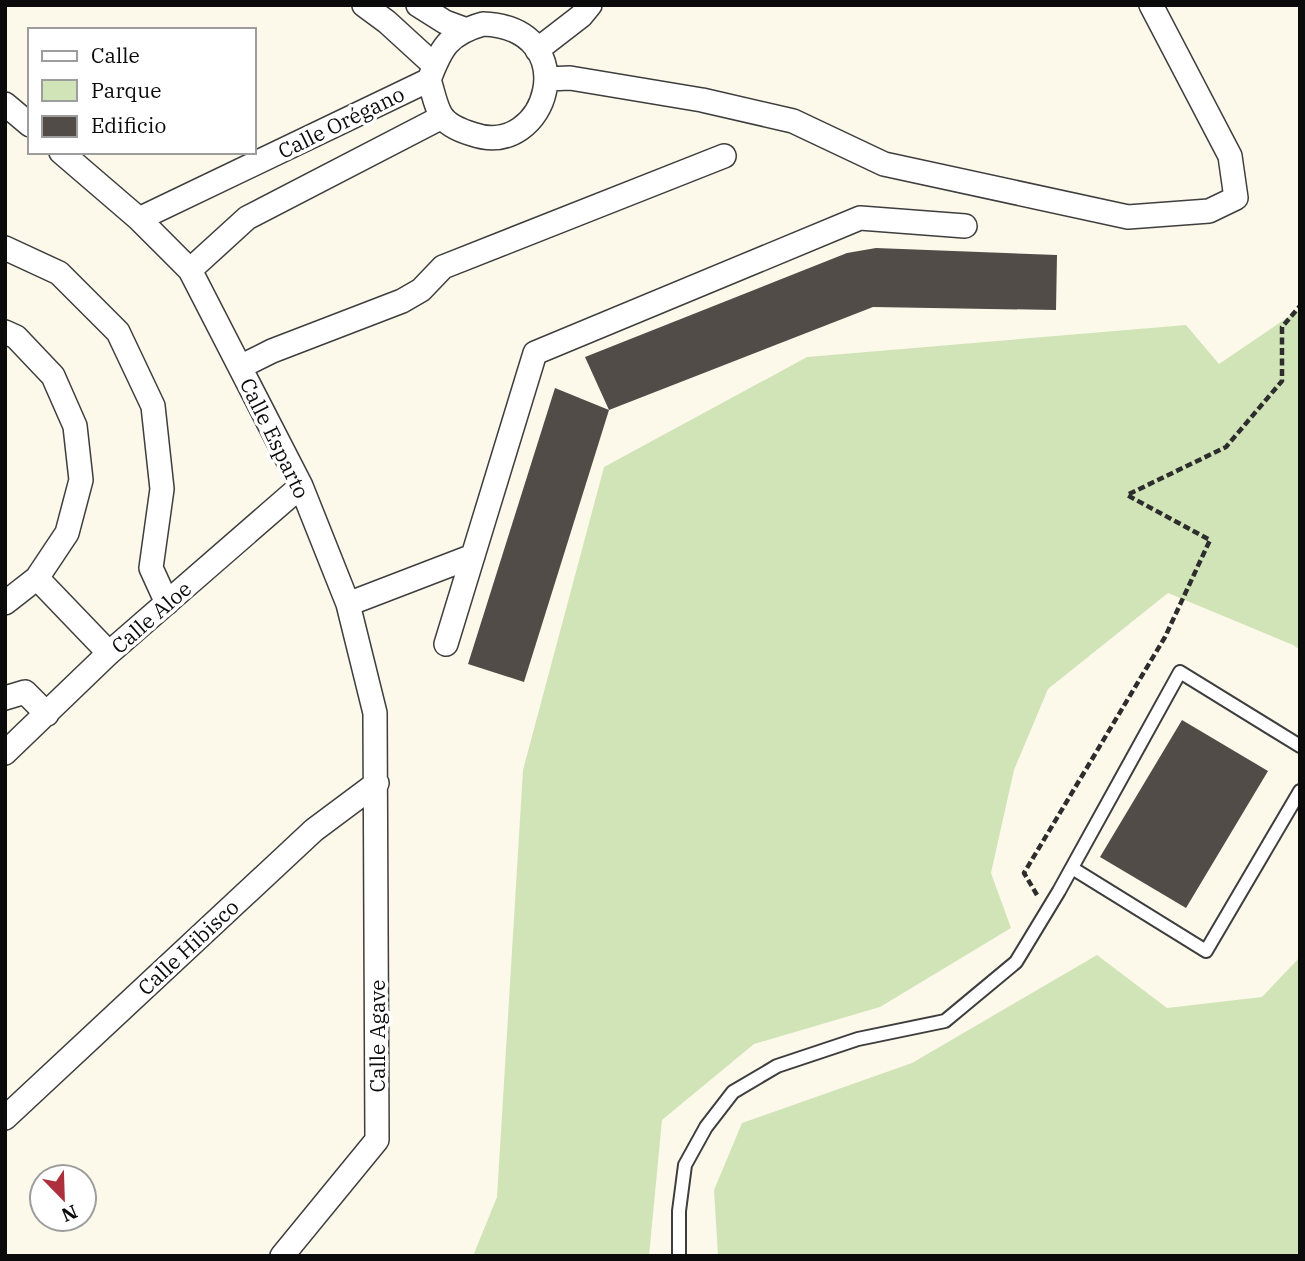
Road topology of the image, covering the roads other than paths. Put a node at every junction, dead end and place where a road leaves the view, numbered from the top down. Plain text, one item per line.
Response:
1 (364, 5) edge
2 (418, 5) edge
3 (590, 5) edge
4 (1151, 5) edge
5 (464, 29) junction
6 (537, 50) junction
7 (431, 72) junction
8 (547, 79) junction
9 (5, 104) edge
10 (442, 117) junction
11 (28, 123) edge
12 (63, 154) edge
13 (724, 156) dead end
14 (139, 219) junction
15 (965, 226) dead end
16 (5, 248) edge
17 (190, 270) junction
18 (5, 332) edge
19 (240, 367) junction
20 (301, 486) junction
21 (473, 556) junction
22 (37, 578) junction
23 (5, 603) edge
24 (167, 603) junction
25 (348, 604) junction
26 (446, 644) dead end
27 (109, 653) junction
28 (5, 698) edge
29 (47, 714) junction
30 (1300, 746) edge
31 (5, 753) edge
32 (377, 783) junction
33 (1300, 791) edge
34 (1072, 868) junction
35 (5, 1118) edge
36 (282, 1256) edge
37 (679, 1256) edge

1 - 7 street
2 - 5 street
3 - 6 street
4 - 8 street
5 - 6 street
5 - 7 street
6 - 8 street
7 - 10 street
7 - 14 street, Calle Orégano
8 - 10 street
9 - 11 street
10 - 17 street, Calle Orégano
12 - 14 street, Calle Esparto
13 - 19 street
14 - 17 street, Calle Esparto
15 - 21 street
16 - 24 street
17 - 19 street, Calle Esparto
18 - 22 street
19 - 20 street, Calle Esparto
20 - 24 street, Calle Aloe
20 - 25 street, Calle Esparto
21 - 25 street
21 - 26 street
22 - 23 street
22 - 27 street
24 - 27 street, Calle Aloe
25 - 32 street, Calle Esparto
27 - 29 street, Calle Aloe
28 - 29 street
29 - 31 street, Calle Aloe
30 - 34 lane
32 - 35 street, Calle Hibisco
32 - 36 street, Calle Agave
33 - 34 lane
34 - 37 lane

